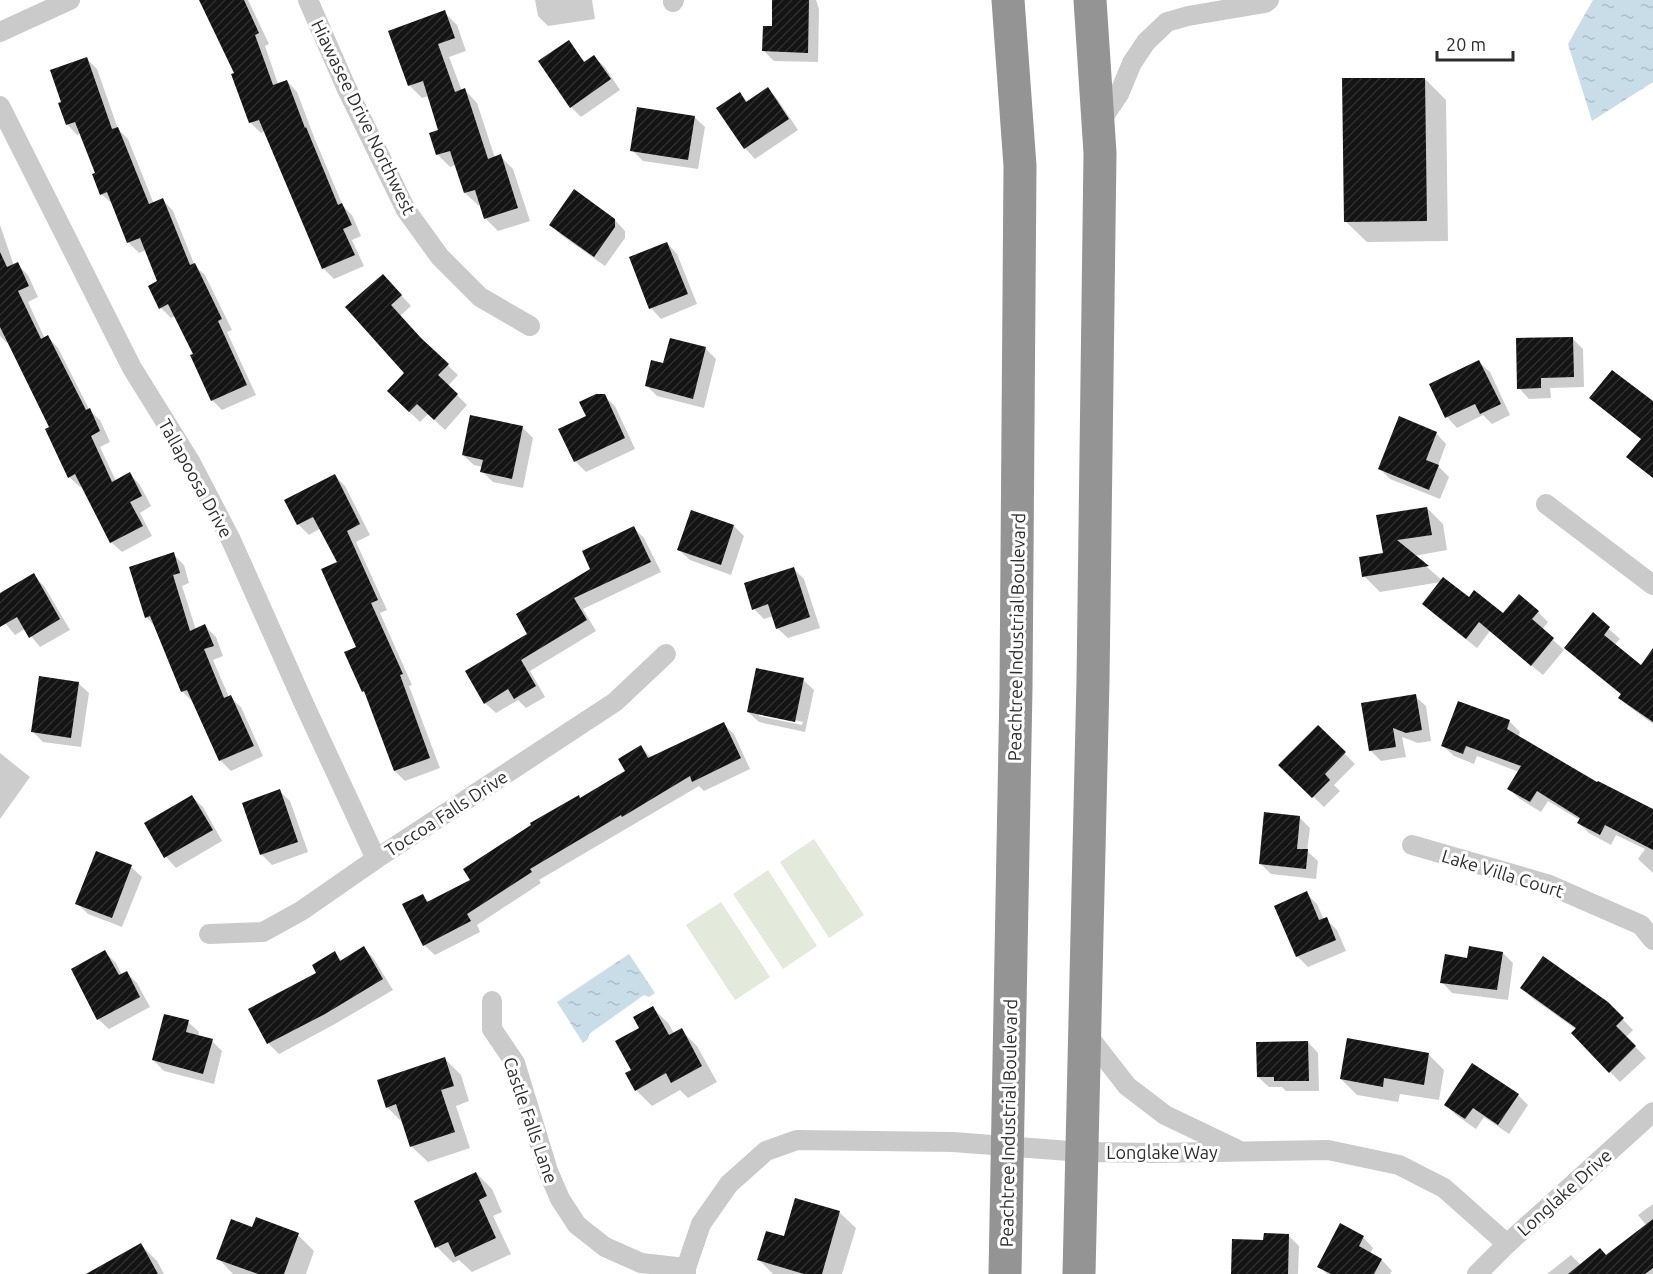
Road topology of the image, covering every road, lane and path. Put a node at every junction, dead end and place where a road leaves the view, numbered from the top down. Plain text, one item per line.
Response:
1 (70, 0) edge
2 (308, 0) edge
3 (1008, 0) edge
4 (1090, 0) edge
5 (1269, 0) edge
6 (0, 32) edge
7 (0, 106) edge
8 (1098, 125) junction
9 (530, 326) dead end
10 (1546, 504) dead end
11 (1653, 585) edge
12 (666, 654) dead end
13 (1412, 845) dead end
14 (376, 859) junction
15 (208, 934) dead end
16 (1653, 940) edge
17 (492, 1001) dead end
18 (1085, 1032) junction
19 (1653, 1112) edge
20 (1008, 1147) junction
21 (1082, 1152) junction
22 (1242, 1152) junction
23 (1507, 1244) junction
24 (686, 1271) edge
25 (1005, 1274) edge
26 (1079, 1274) edge
27 (1477, 1274) edge

1 - 6 street
2 - 9 street, Hiawasee Drive Northwest
3 - 20 highway, Peachtree Industrial Boulevard
4 - 8 highway
5 - 8 street
7 - 14 street, Tallapoosa Drive
8 - 18 highway
10 - 11 street
12 - 14 street, Toccoa Falls Drive
13 - 16 street, Lake Villa Court
14 - 15 street, Toccoa Falls Drive
17 - 24 street, Castle Falls Lane
18 - 21 highway
18 - 22 street, Longlake Way
19 - 23 street, Longlake Drive
20 - 21 street, Longlake Way
20 - 24 street, Longlake Way
20 - 25 highway, Peachtree Industrial Boulevard
21 - 22 street, Longlake Way
21 - 26 highway
22 - 23 street, Longlake Way
23 - 27 street, Longlake Drive

